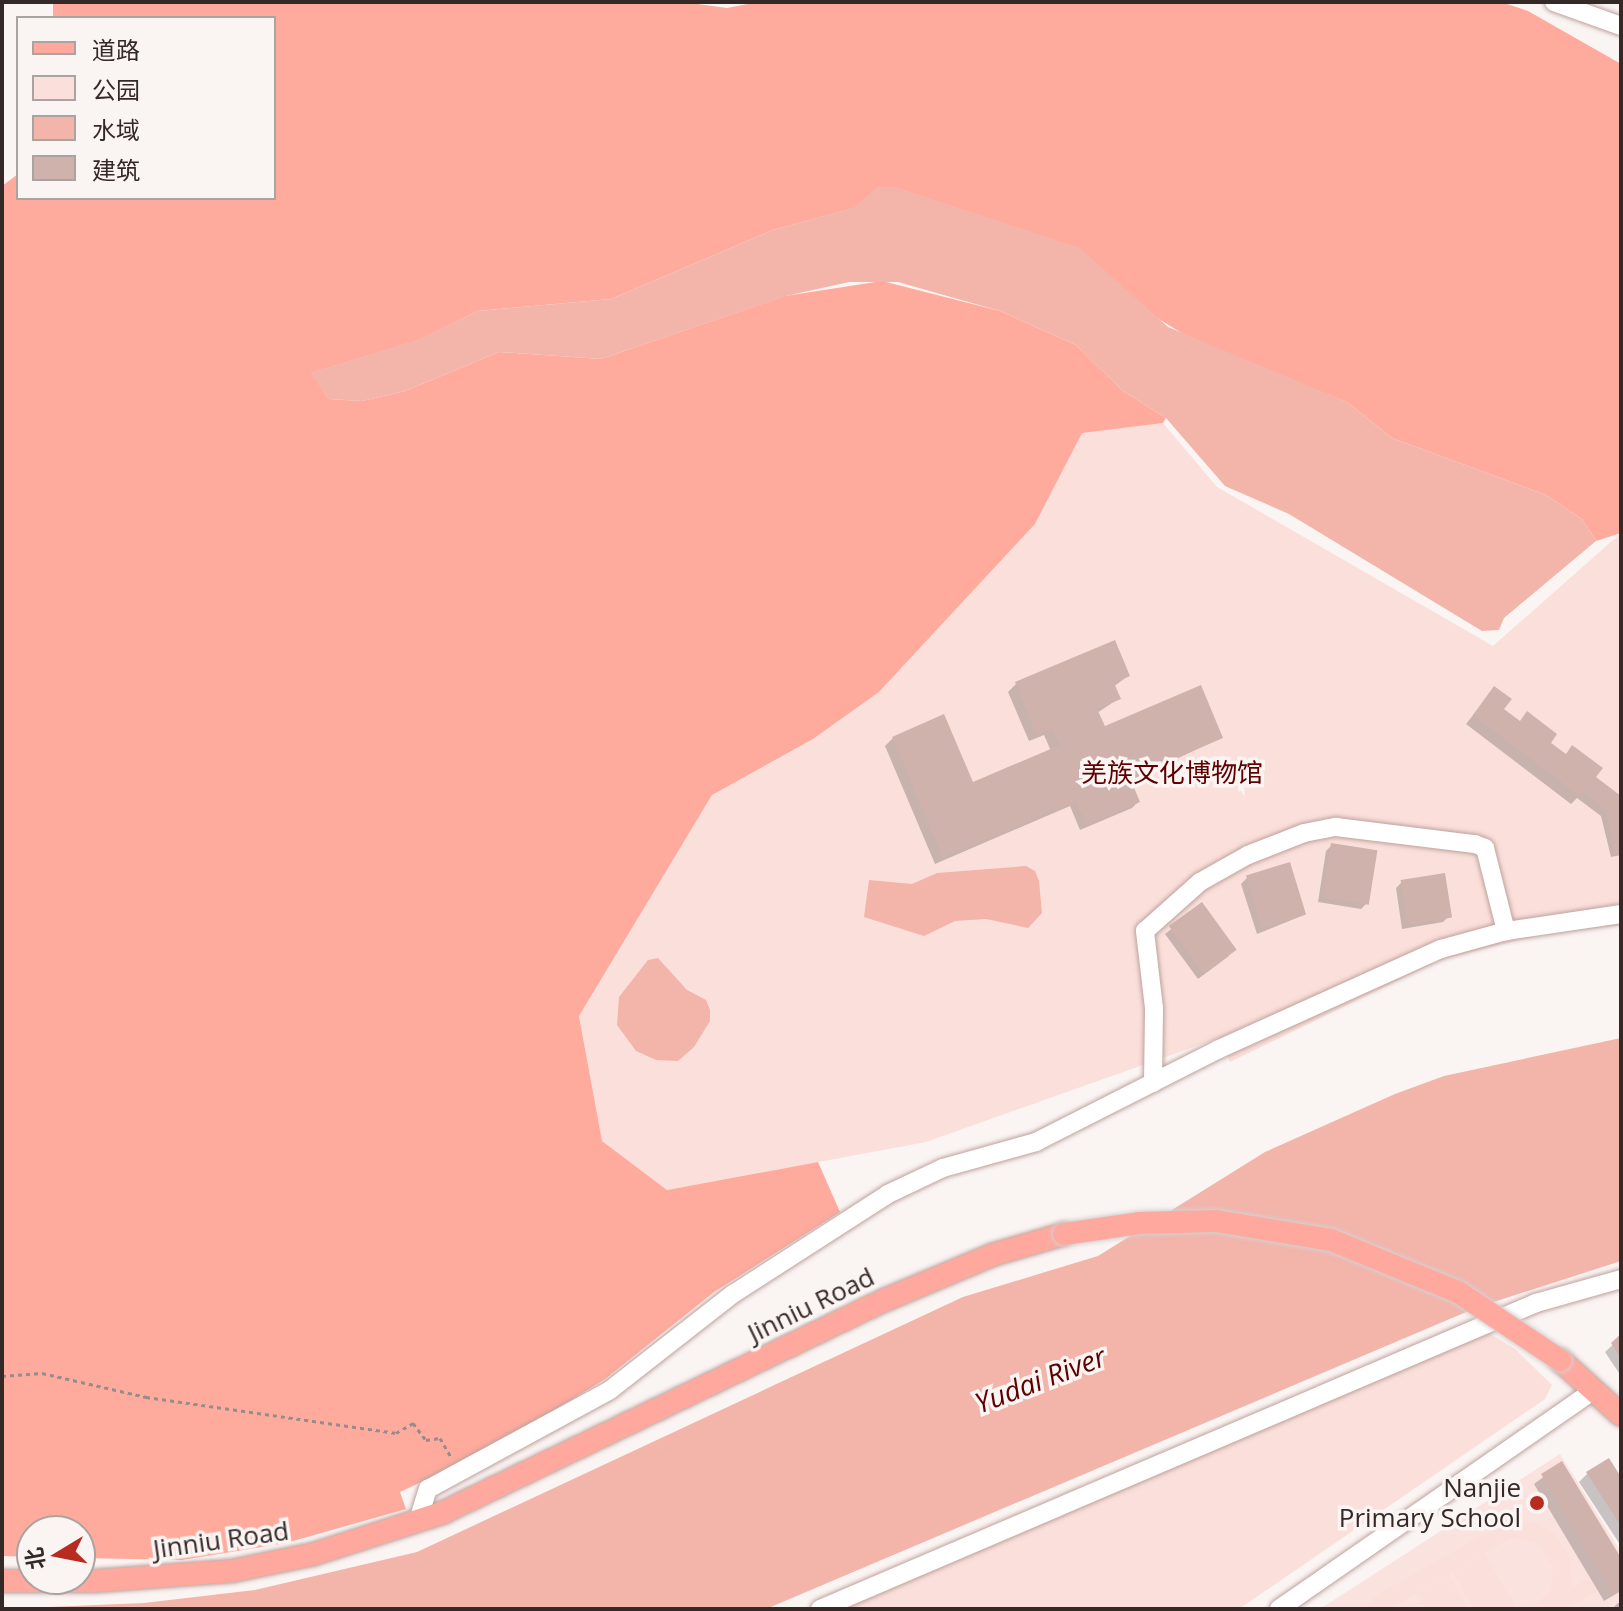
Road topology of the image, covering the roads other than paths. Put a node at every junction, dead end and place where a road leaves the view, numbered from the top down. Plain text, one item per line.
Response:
1 (1554, 2) edge
2 (1621, 26) edge
3 (1621, 914) edge
4 (1506, 931) junction
5 (1153, 1083) junction
6 (1621, 1279) edge
7 (1594, 1390) junction
8 (1621, 1415) edge
9 (418, 1521) junction
10 (2, 1581) edge
11 (820, 1609) edge
12 (1279, 1609) edge

1 - 2 street
3 - 4 street
4 - 5 street
4 - 5 street
5 - 9 street
6 - 11 street
7 - 8 main road, Jinniu Road
7 - 9 main road, Jinniu Road, bridge
7 - 12 street
9 - 10 main road, Jinniu Road

